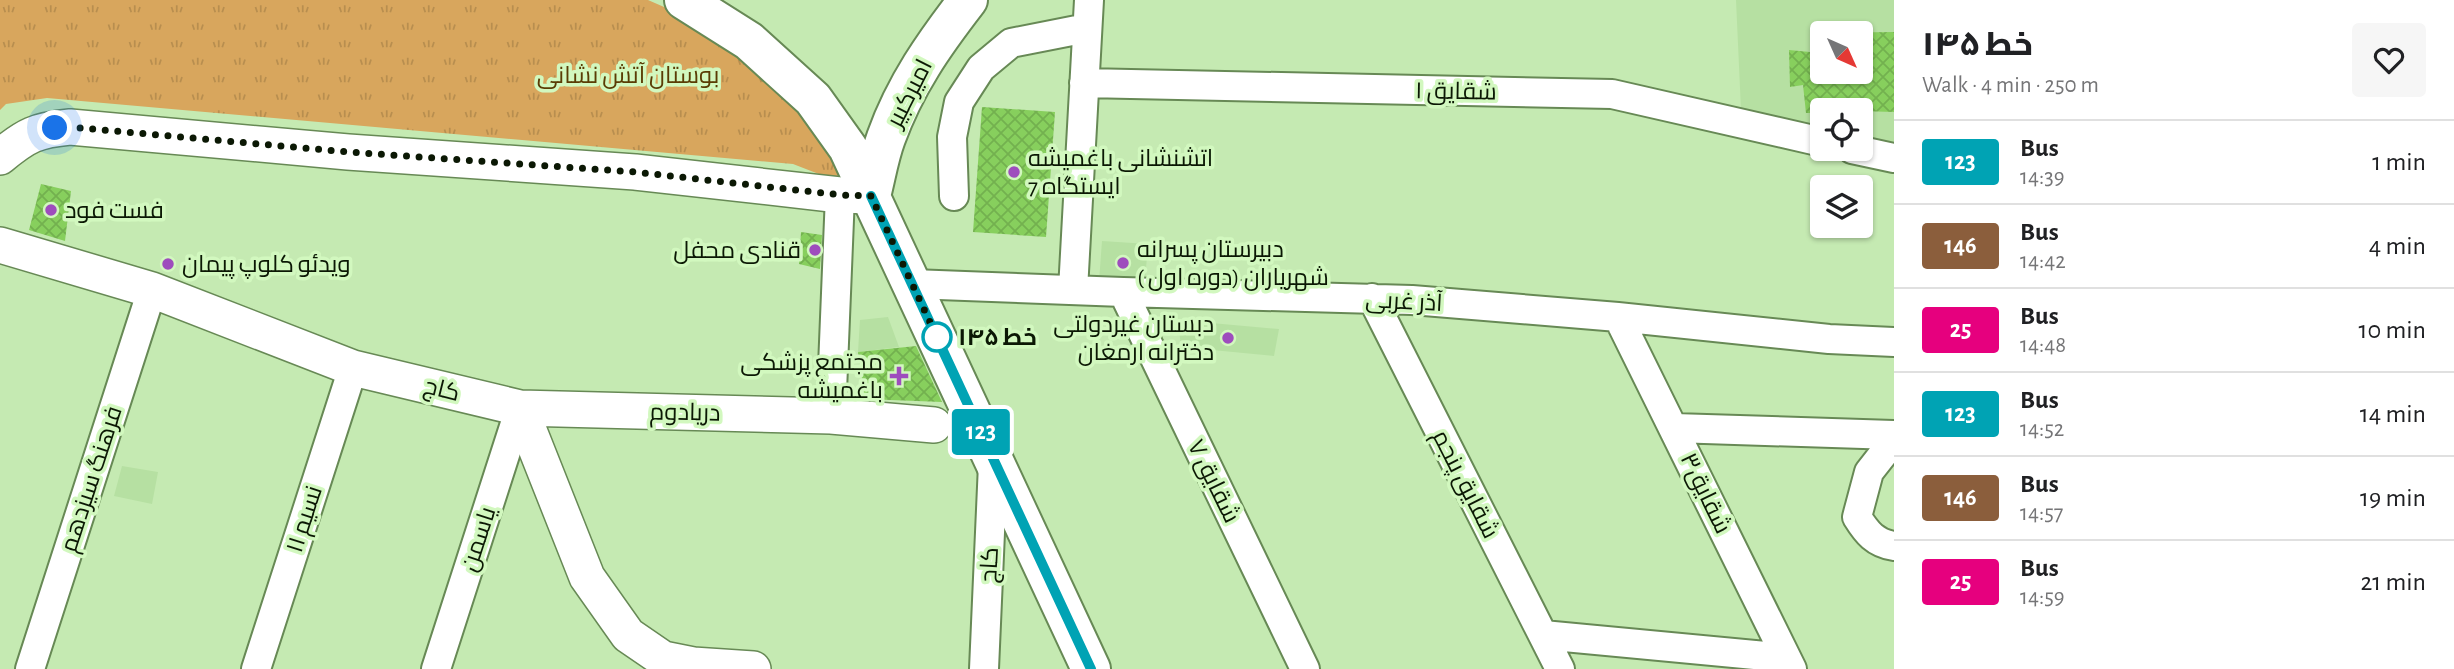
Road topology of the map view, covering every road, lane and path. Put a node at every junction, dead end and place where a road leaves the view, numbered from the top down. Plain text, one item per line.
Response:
1 (684, 0) edge
2 (968, 0) edge
3 (1088, 14) edge
4 (1084, 83) junction
5 (1810, 139) edge
6 (1873, 154) edge
7 (0, 157) edge
8 (1894, 158) edge
9 (856, 195) junction
10 (954, 196) dead end
11 (0, 245) edge
12 (912, 284) junction
13 (152, 290) junction
14 (1073, 290) junction
15 (1123, 292) junction
16 (1372, 298) junction
17 (1618, 317) junction
18 (1894, 342) edge
19 (353, 368) junction
20 (520, 408) junction
21 (831, 416) junction
22 (934, 425) dead end
23 (1674, 428) junction
24 (1894, 438) edge
25 (993, 462) junction
26 (1894, 546) edge
27 (1543, 635) junction
28 (1789, 663) edge
29 (662, 664) edge
30 (30, 669) edge
31 (256, 669) edge
32 (436, 669) edge
33 (752, 669) edge
34 (984, 669) edge
35 (1091, 669) edge
36 (1305, 669) edge
37 (1560, 669) edge

1 - 9 main road
2 - 9 main road, امیرکبیر
3 - 4 street
3 - 10 street
4 - 5 street, شقایق ۱
4 - 14 street
6 - 8 street
7 - 9 street
9 - 12 main road
9 - 21 street
11 - 13 street, کاج
12 - 14 street, آذر غربی
12 - 25 main road
13 - 19 street, کاج
13 - 30 street, فرهنگ سیزدهم
14 - 15 street, آذر غربی
15 - 16 street, آذر غربی
15 - 36 street, شقایق ۷
16 - 17 street, آذر غربی
16 - 27 street, شقایق پنجم
17 - 18 street, آذر غربی
17 - 23 street, شقایق۳
19 - 20 street, کاج
19 - 31 street, نسیم ۱۱
20 - 21 street, دریادوم
20 - 29 street
20 - 32 street, یاسمن
21 - 22 street, دریادوم
23 - 24 street
23 - 28 street, شقایق۳
24 - 26 street
25 - 34 street, کاج
25 - 35 main road
27 - 28 street
27 - 37 street, شقایق پنجم
29 - 33 street

